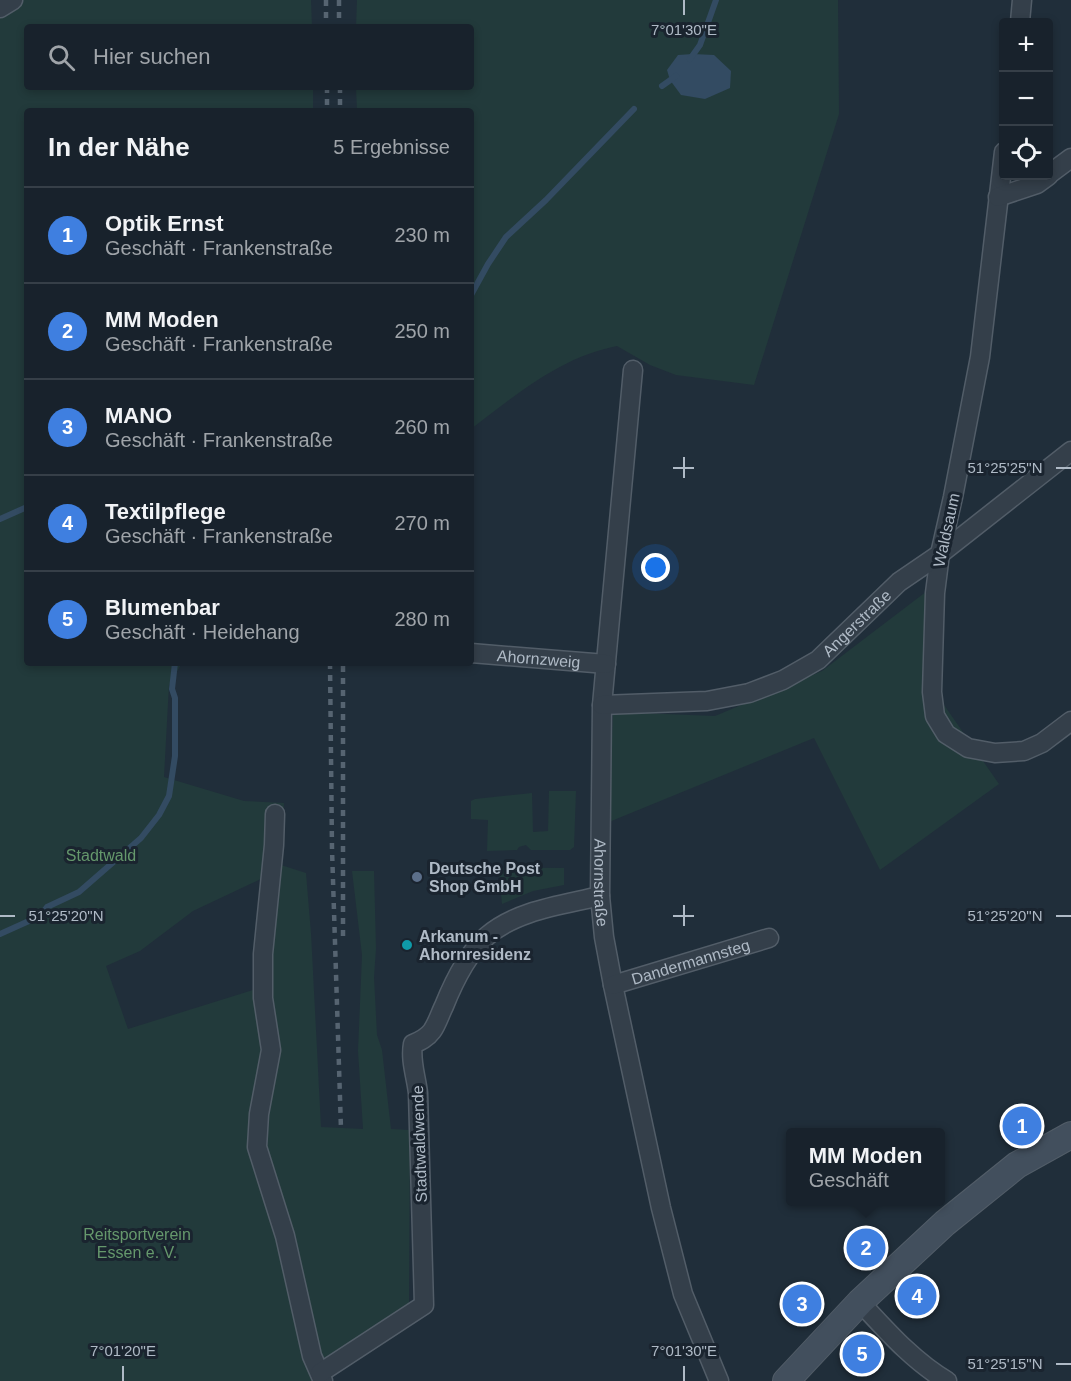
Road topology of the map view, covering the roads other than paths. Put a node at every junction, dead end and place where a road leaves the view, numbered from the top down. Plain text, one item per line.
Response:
1 (13, 0) edge
2 (1022, 0) edge
3 (0, 8) edge
4 (1020, 18) edge
5 (1071, 158) edge
6 (1053, 171) edge
7 (1000, 180) edge
8 (1042, 180) edge
9 (998, 197) junction
10 (633, 370) dead end
11 (1071, 451) edge
12 (940, 554) junction
13 (474, 653) edge
14 (606, 664) junction
15 (602, 705) junction
16 (1071, 721) edge
17 (275, 814) dead end
18 (600, 896) junction
19 (769, 938) dead end
20 (613, 985) junction
21 (1071, 1135) edge
22 (860, 1302) junction
23 (322, 1377) edge
24 (719, 1381) edge
25 (786, 1381) edge
26 (947, 1381) edge

1 - 3 street
2 - 4 street
5 - 6 street
7 - 9 street, Waldsaum
8 - 9 street
9 - 12 street, Waldsaum
10 - 14 street, Ahornstraße
11 - 12 street, Angerstraße
12 - 15 street, Angerstraße
12 - 16 street, Waldsaum
13 - 14 street, Ahornzweig
14 - 15 street, Ahornstraße
15 - 18 street, Ahornstraße
17 - 23 street, Stadtwaldwende
18 - 20 street, Ahornstraße
18 - 23 street, Stadtwaldwende
19 - 20 street, Dandermannsteg
20 - 24 street, Ahornstraße
21 - 22 main road
22 - 25 main road
22 - 26 street

